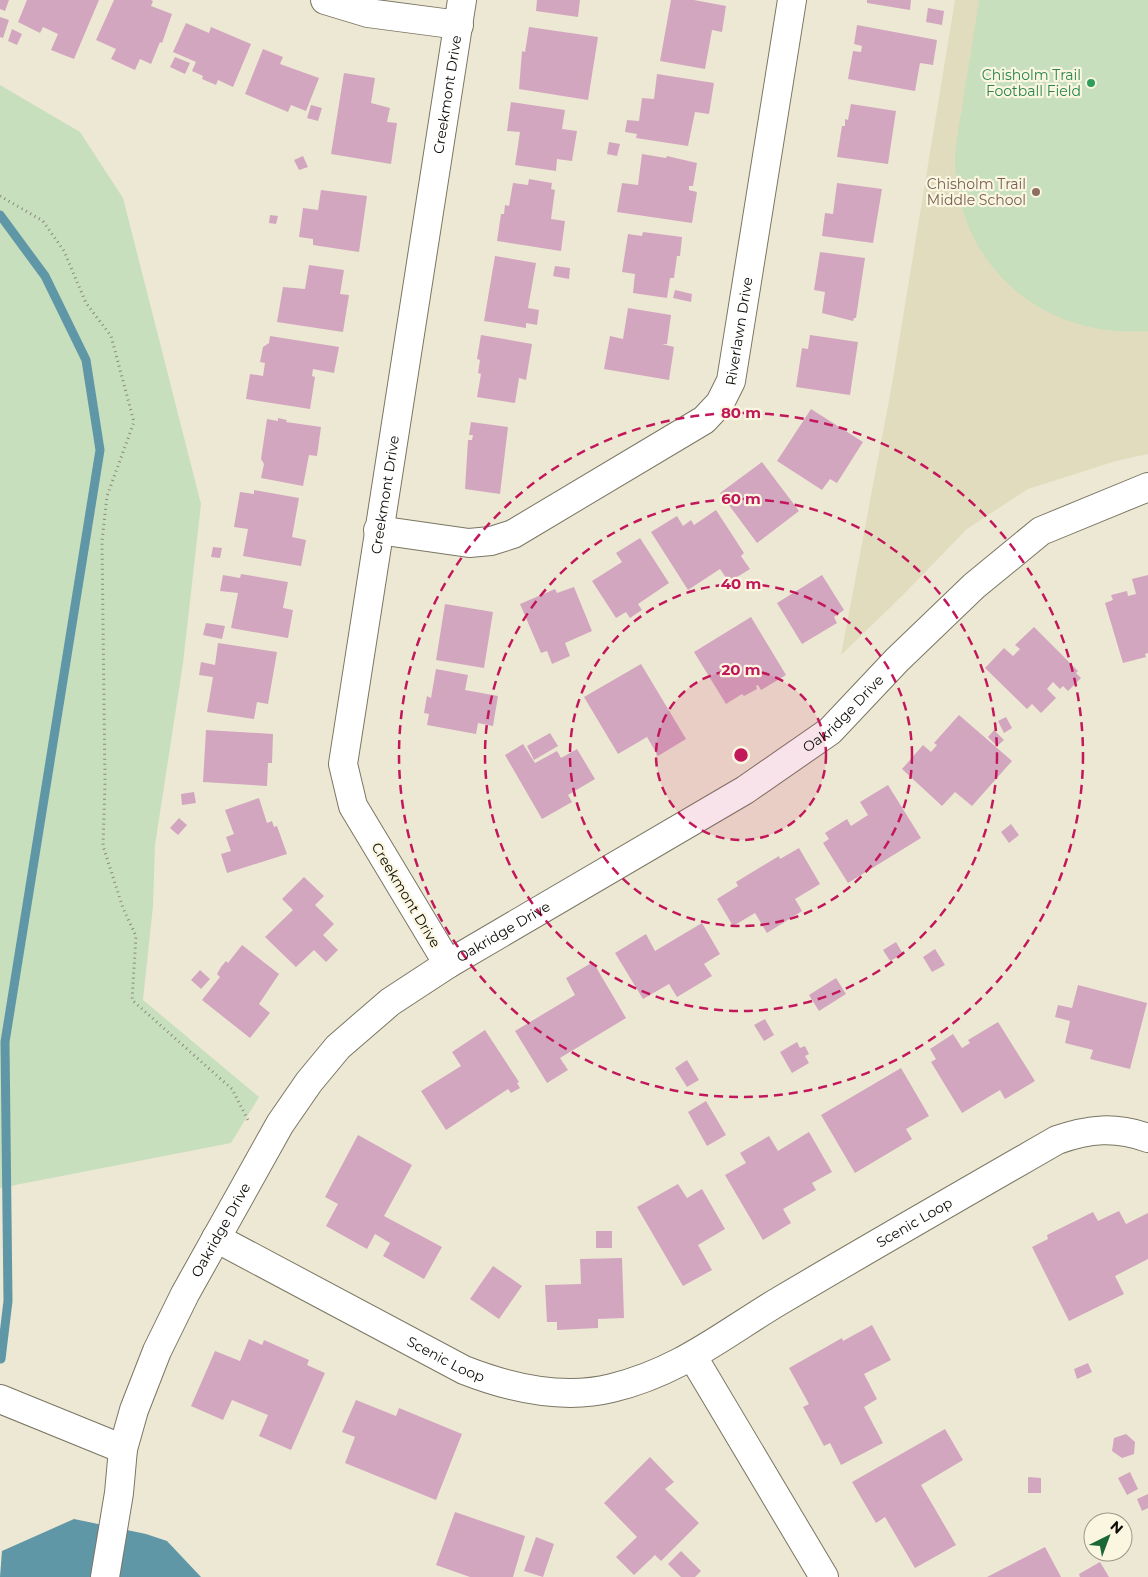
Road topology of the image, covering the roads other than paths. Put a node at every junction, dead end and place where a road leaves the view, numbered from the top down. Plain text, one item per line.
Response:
1 (325, 0) edge
2 (792, 0) edge
3 (460, 13) edge
4 (1148, 487) edge
5 (378, 530) junction
6 (448, 964) junction
7 (1148, 1138) edge
8 (216, 1238) junction
9 (693, 1357) junction
10 (0, 1399) edge
11 (123, 1449) junction
12 (105, 1577) edge
13 (824, 1577) edge

1 - 3 street
2 - 5 street, Riverlawn Drive
3 - 5 street, Creekmont Drive
4 - 6 street, Oakridge Drive
5 - 6 street, Creekmont Drive
6 - 8 street, Oakridge Drive
7 - 9 street, Scenic Loop
8 - 9 street, Scenic Loop
8 - 11 street, Oakridge Drive
9 - 13 street
10 - 11 street
11 - 12 street, Oakridge Drive

